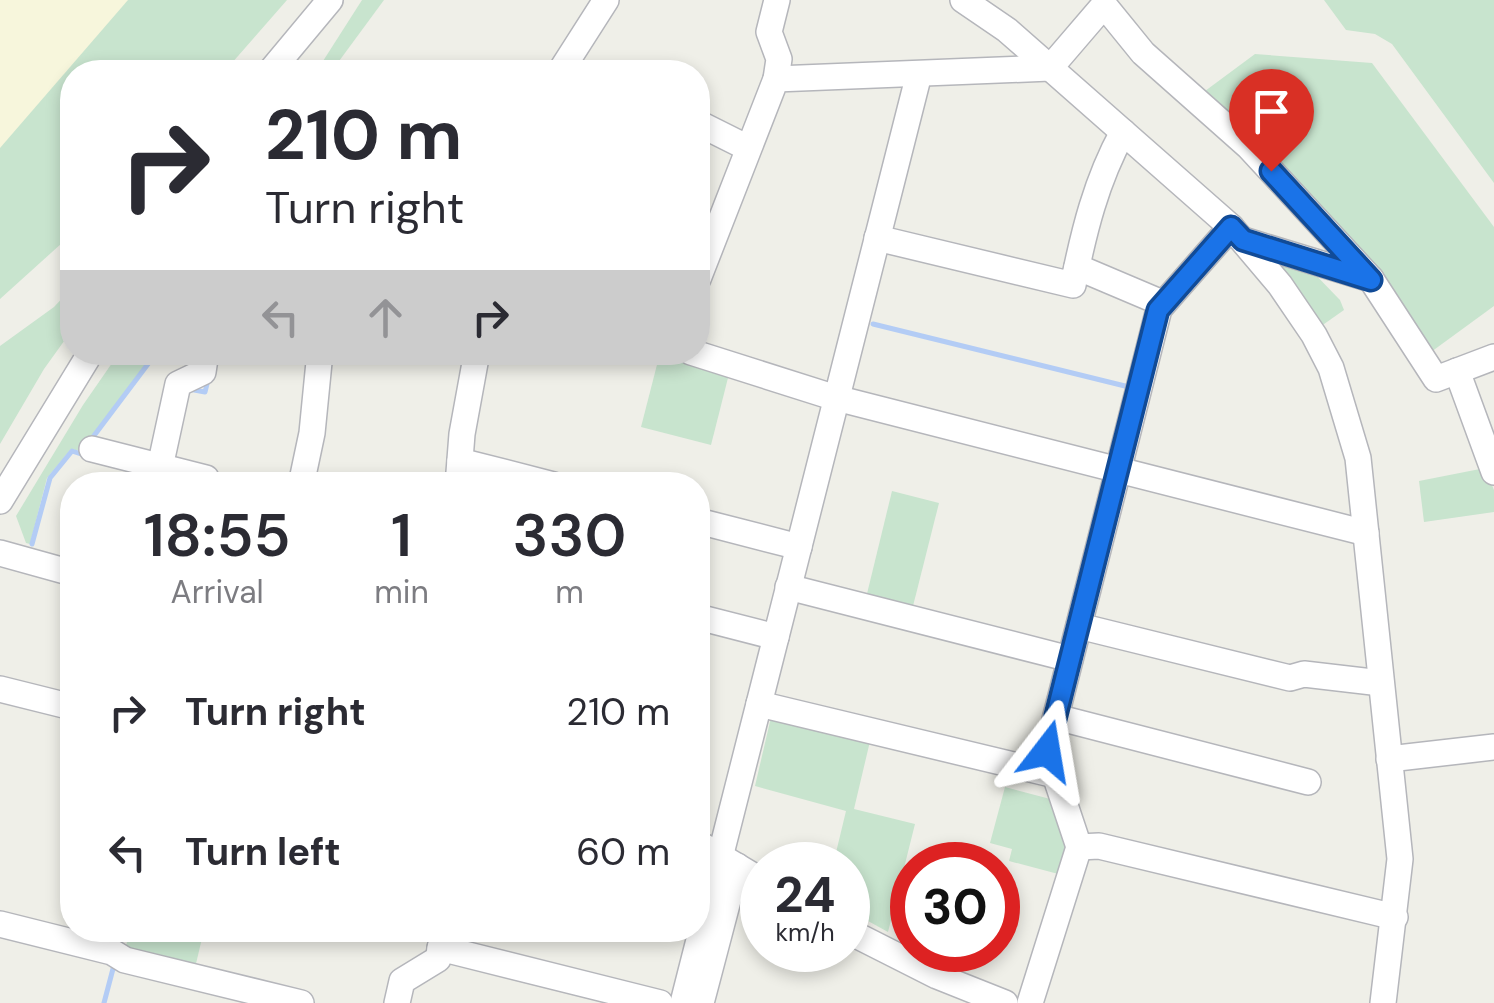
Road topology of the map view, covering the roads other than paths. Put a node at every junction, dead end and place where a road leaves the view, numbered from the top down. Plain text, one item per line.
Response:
1 (330, 0) edge
2 (606, 0) edge
3 (777, 0) edge
4 (963, 0) edge
5 (280, 60) edge
6 (573, 60) edge
7 (1050, 68) junction
8 (918, 74) junction
9 (776, 79) junction
10 (710, 127) edge
11 (1122, 132) junction
12 (748, 148) junction
13 (1237, 234) junction
14 (877, 238) junction
15 (710, 241) edge
16 (1076, 267) junction
17 (1371, 280) junction
18 (1162, 303) junction
19 (1494, 357) edge
20 (710, 358) edge
21 (83, 365) edge
22 (204, 365) edge
23 (319, 365) edge
24 (475, 365) edge
25 (1457, 371) junction
26 (836, 398) junction
27 (92, 449) dead end
28 (160, 467) junction
29 (1118, 470) junction
30 (181, 472) edge
31 (303, 472) edge
32 (459, 472) edge
33 (1494, 472) edge
34 (0, 501) edge
35 (710, 524) edge
36 (1366, 533) junction
37 (798, 546) junction
38 (0, 553) edge
39 (60, 570) edge
40 (788, 586) junction
41 (710, 620) edge
42 (1079, 626) junction
43 (776, 637) junction
44 (1070, 659) junction
45 (1382, 683) junction
46 (0, 689) edge
47 (60, 704) edge
48 (759, 704) junction
49 (1056, 717) junction
50 (1494, 746) edge
51 (1390, 759) junction
52 (1055, 775) junction
53 (1308, 782) dead end
54 (1078, 847) junction
55 (718, 855) edge
56 (740, 868) edge
57 (710, 889) edge
58 (1395, 918) junction
59 (0, 924) edge
60 (710, 925) edge
61 (60, 939) edge
62 (72, 942) edge
63 (441, 942) edge
64 (452, 942) edge
65 (697, 942) edge
66 (708, 942) edge
67 (870, 942) edge
68 (301, 1003) edge
69 (397, 1003) edge
70 (660, 1003) edge
71 (683, 1003) edge
72 (701, 1003) edge
73 (1005, 1003) edge
74 (1030, 1003) edge
75 (1384, 1003) edge

1 - 5 street
2 - 6 street
3 - 9 street
4 - 7 street
7 - 8 street
7 - 11 street
7 - 17 street
8 - 9 street
8 - 14 street
9 - 12 street
10 - 12 street
11 - 13 street
11 - 16 street
12 - 15 street
13 - 17 street
13 - 18 street
13 - 36 street
14 - 16 street
14 - 26 street
16 - 18 street
17 - 25 street
18 - 29 street
19 - 25 street
20 - 26 street
21 - 34 street
22 - 28 street
23 - 31 street
24 - 32 street
25 - 33 street
26 - 29 street
26 - 37 street
27 - 28 street
28 - 30 street
29 - 36 street
29 - 42 street
35 - 37 street
36 - 45 street
37 - 40 street
38 - 39 street
40 - 43 street
40 - 44 street
41 - 43 street
42 - 44 street
42 - 45 street
43 - 48 street
44 - 49 street
45 - 51 street
46 - 47 street
48 - 52 street
48 - 55 street
49 - 52 street
49 - 53 street
50 - 51 street
51 - 58 street
52 - 54 street
54 - 58 street
54 - 74 street
55 - 56 street
55 - 57 street
55 - 60 street
58 - 75 street
59 - 61 street
62 - 68 street
63 - 69 street
64 - 70 street
65 - 71 street
66 - 72 street
67 - 73 street

